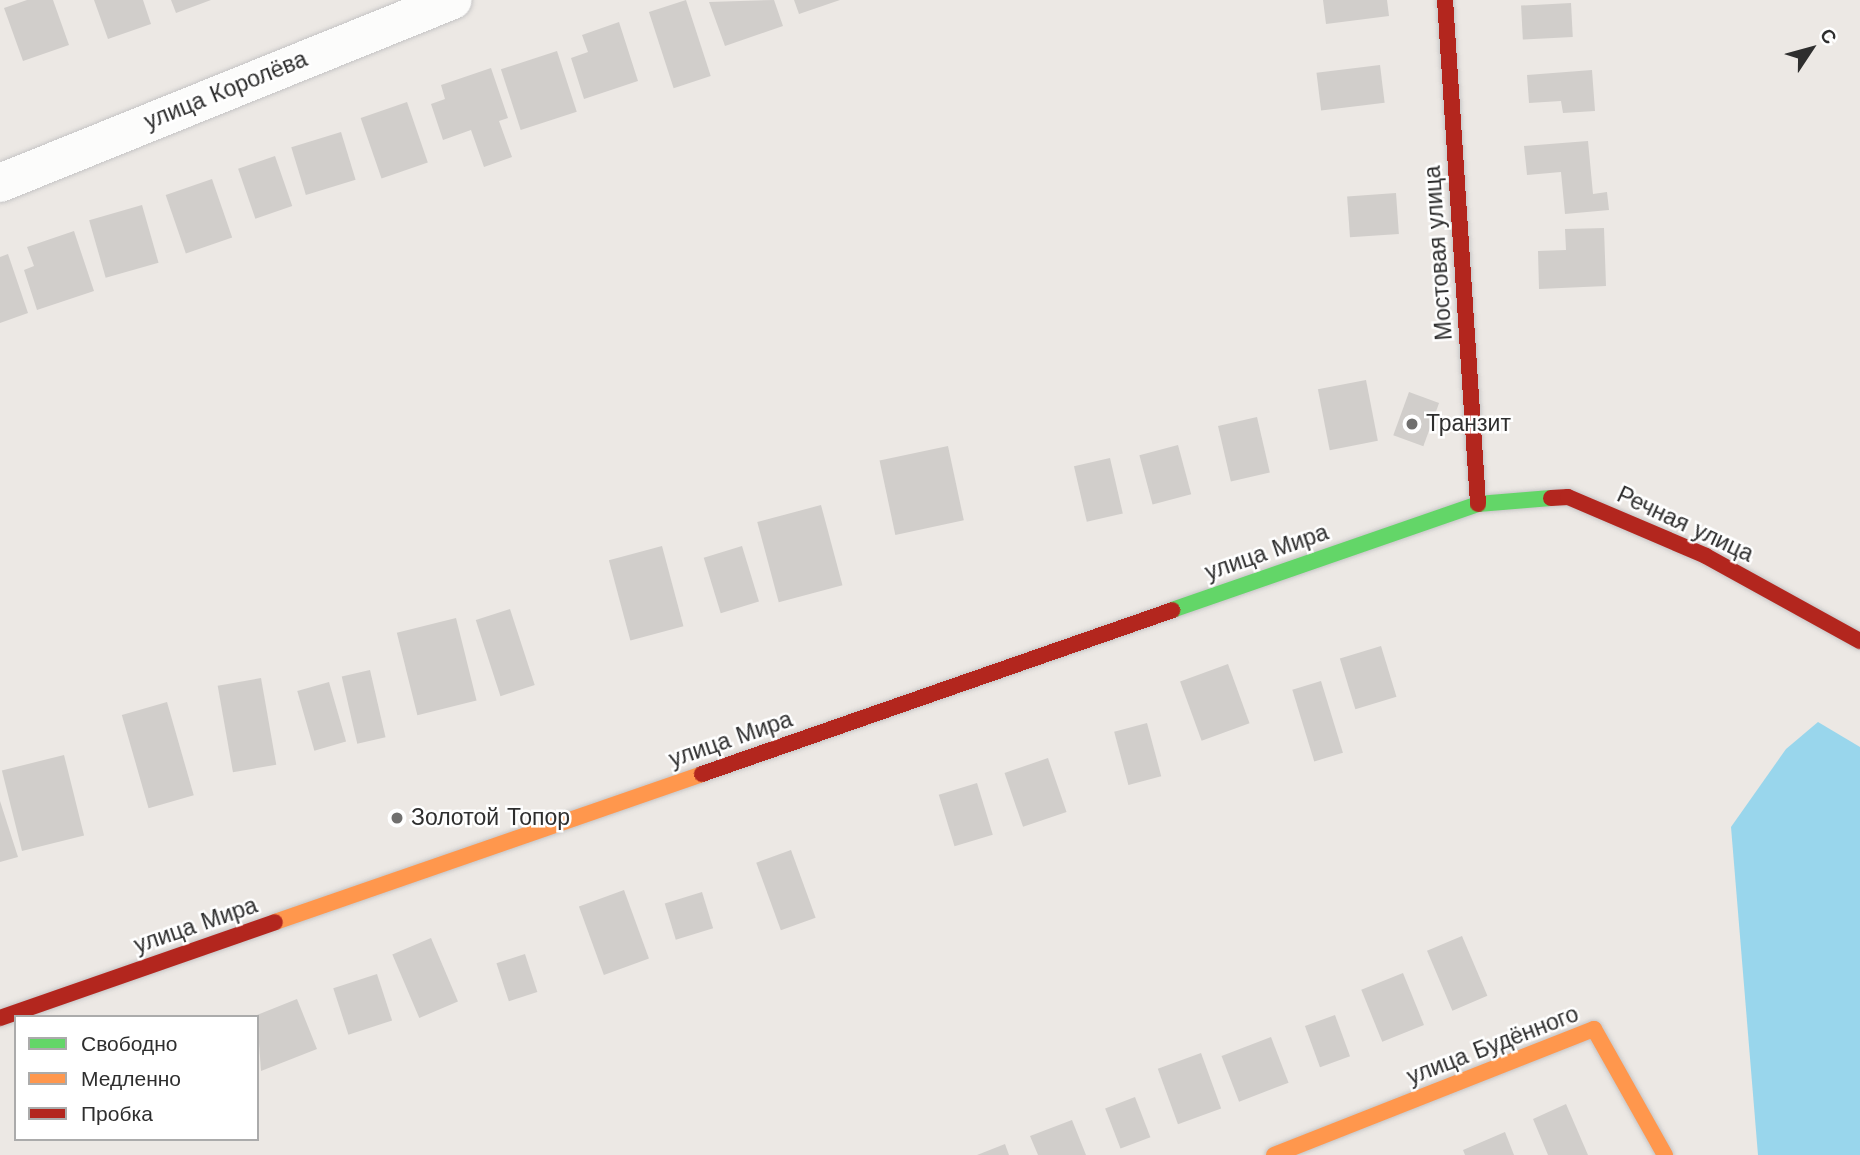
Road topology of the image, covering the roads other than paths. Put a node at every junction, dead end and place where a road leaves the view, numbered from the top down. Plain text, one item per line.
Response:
1 (452, 0) edge
2 (1446, 0) edge
3 (0, 183) edge
4 (1478, 504) junction
5 (1860, 641) edge
6 (0, 1018) edge
7 (1274, 1155) edge
8 (1665, 1155) edge

1 - 3 street, улица Королёва
2 - 4 main road, Мостовая улица
4 - 5 main road, Речная улица
4 - 6 main road, улица Мира
7 - 8 main road, улица Будённого

